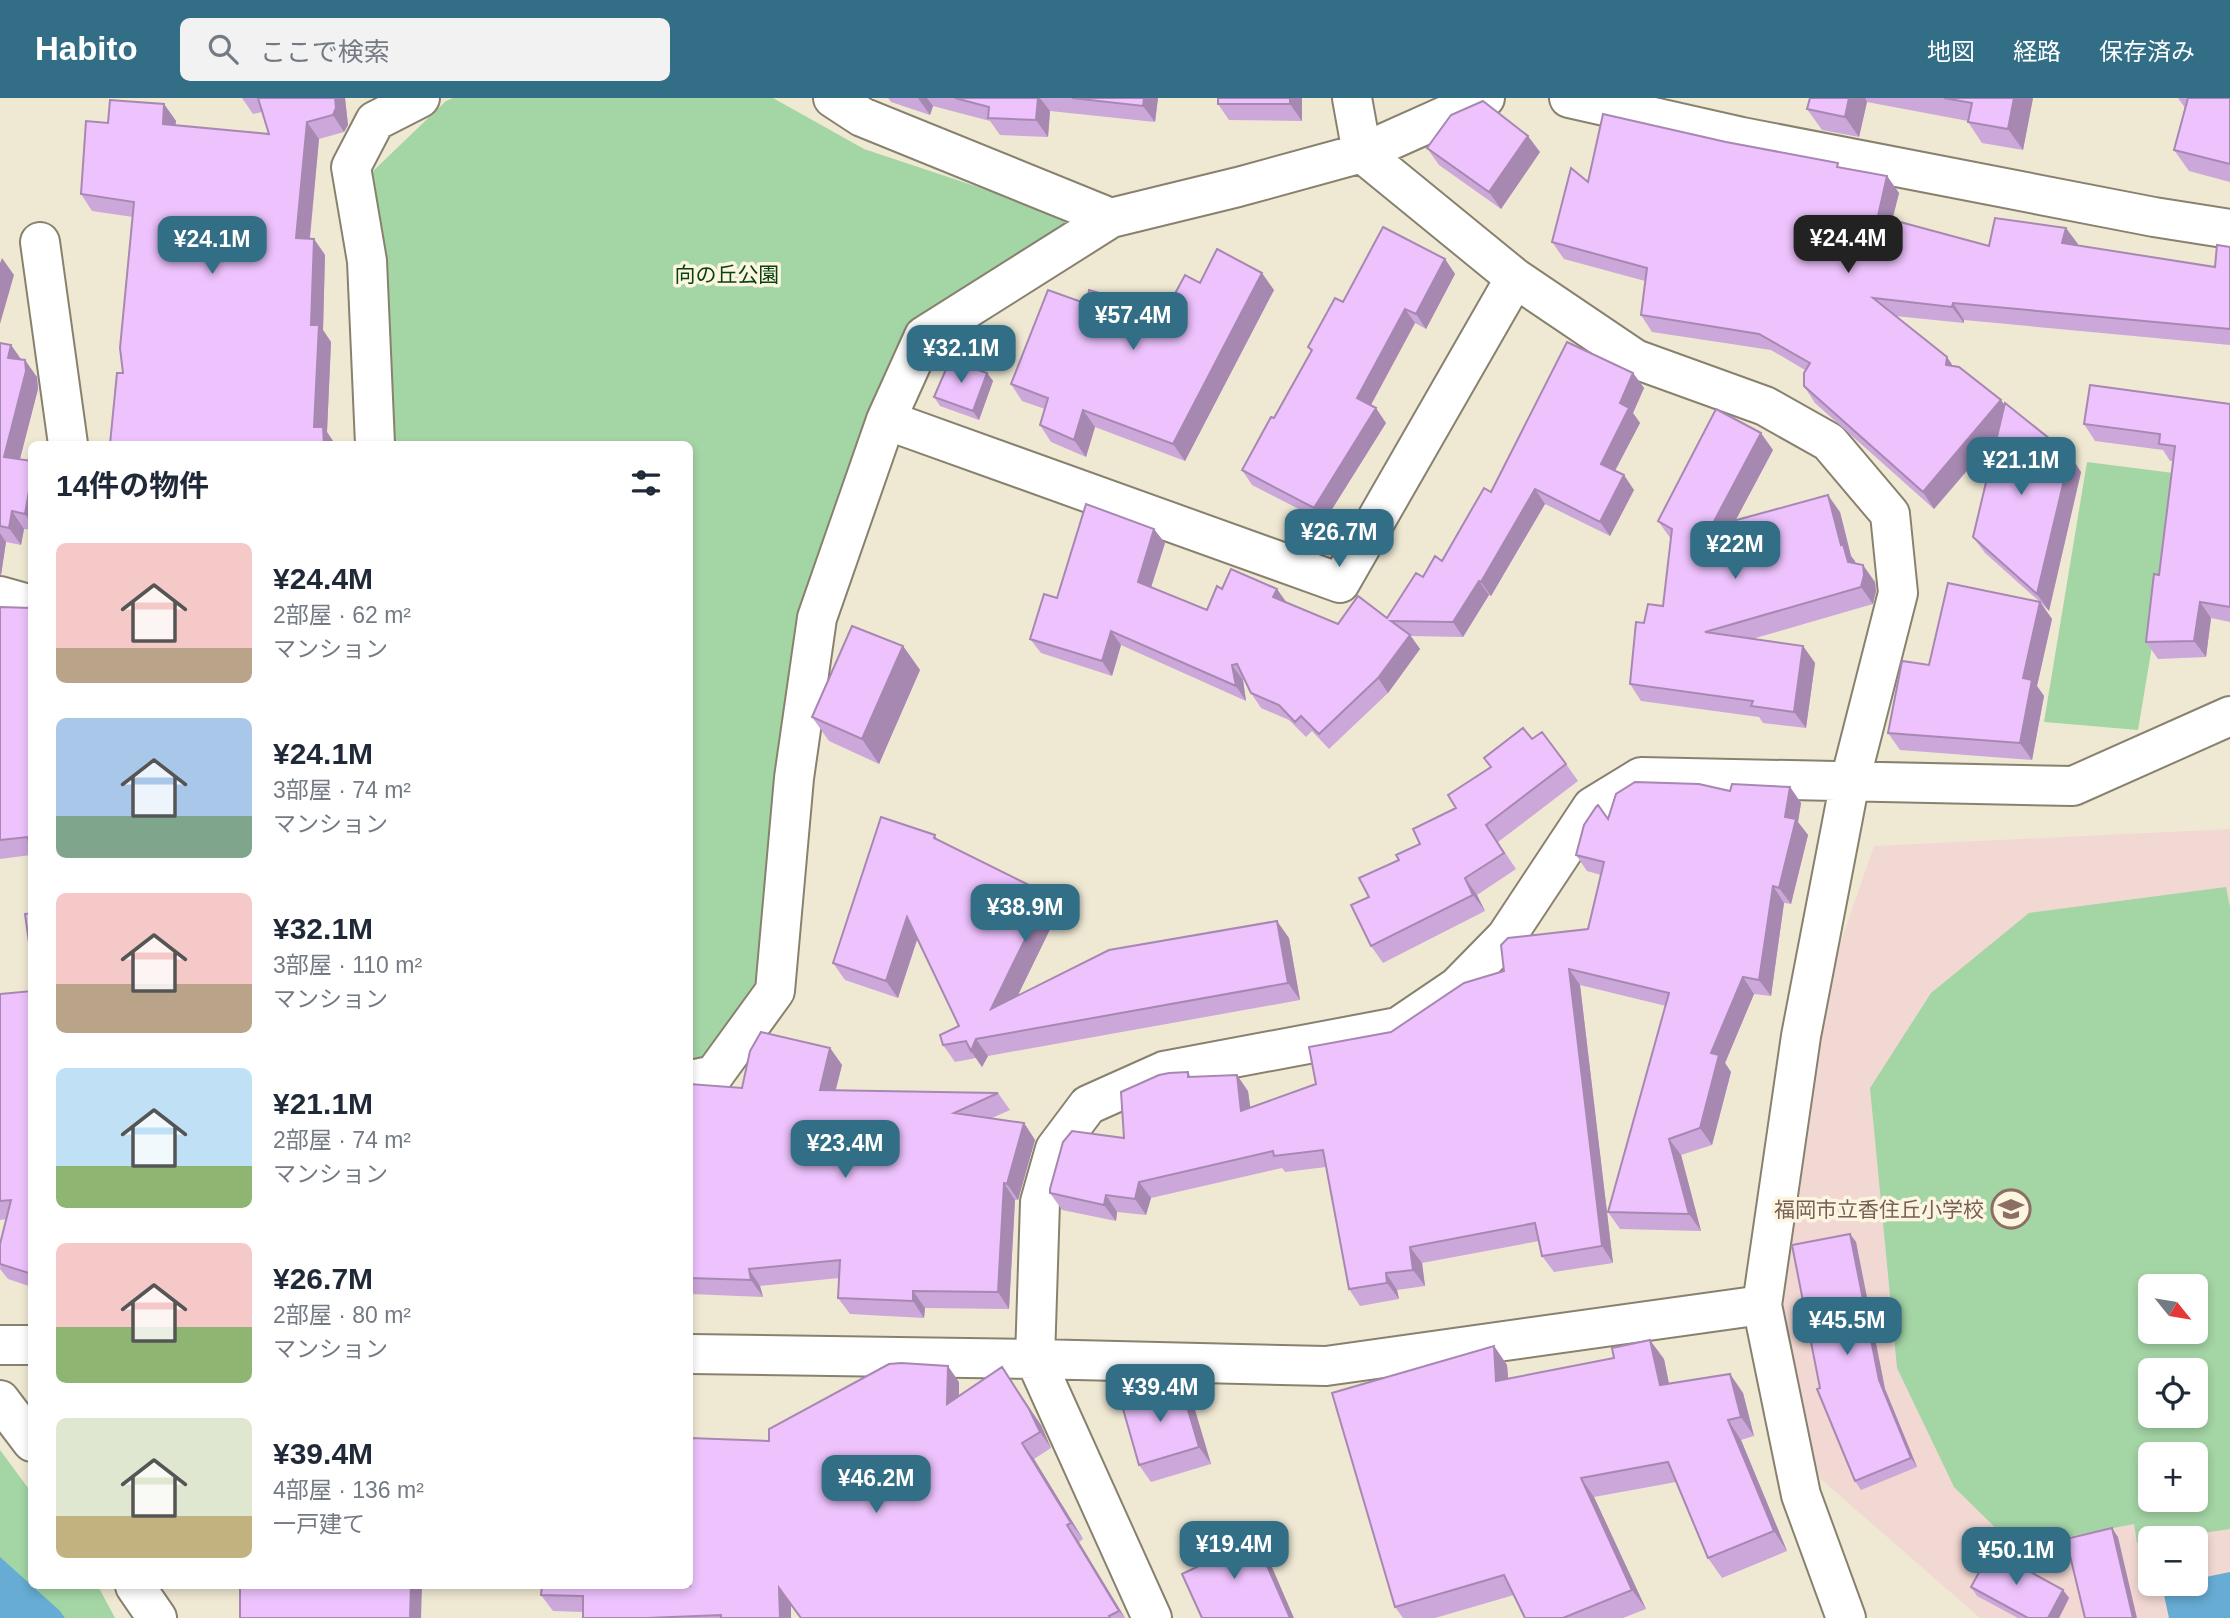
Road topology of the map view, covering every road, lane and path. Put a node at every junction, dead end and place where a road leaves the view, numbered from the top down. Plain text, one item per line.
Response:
1 (420, 98) edge
2 (833, 98) edge
3 (1352, 98) edge
4 (1485, 98) edge
5 (1569, 98) edge
6 (1362, 153) junction
7 (1111, 218) junction
8 (2230, 229) edge
9 (40, 242) dead end
10 (1515, 278) junction
11 (886, 420) junction
12 (68, 441) edge
13 (375, 441) edge
14 (0, 596) edge
15 (28, 604) edge
16 (2230, 716) edge
17 (1850, 781) junction
18 (693, 1079) edge
19 (1762, 1305) junction
20 (0, 1345) edge
21 (28, 1345) edge
22 (693, 1354) edge
23 (1035, 1359) junction
24 (0, 1400) edge
25 (28, 1437) edge
26 (137, 1589) edge
27 (157, 1618) edge
28 (1152, 1618) edge
29 (1846, 1618) edge

1 - 13 street
2 - 7 street
3 - 6 street
4 - 6 street
5 - 8 street
6 - 7 street
6 - 10 street
7 - 11 street
9 - 12 street
10 - 11 street
10 - 17 street
11 - 18 street
14 - 15 street
16 - 17 street
17 - 19 street
17 - 23 street
19 - 23 street
19 - 29 street
20 - 21 street
22 - 23 street
23 - 28 street
24 - 25 street
26 - 27 street

